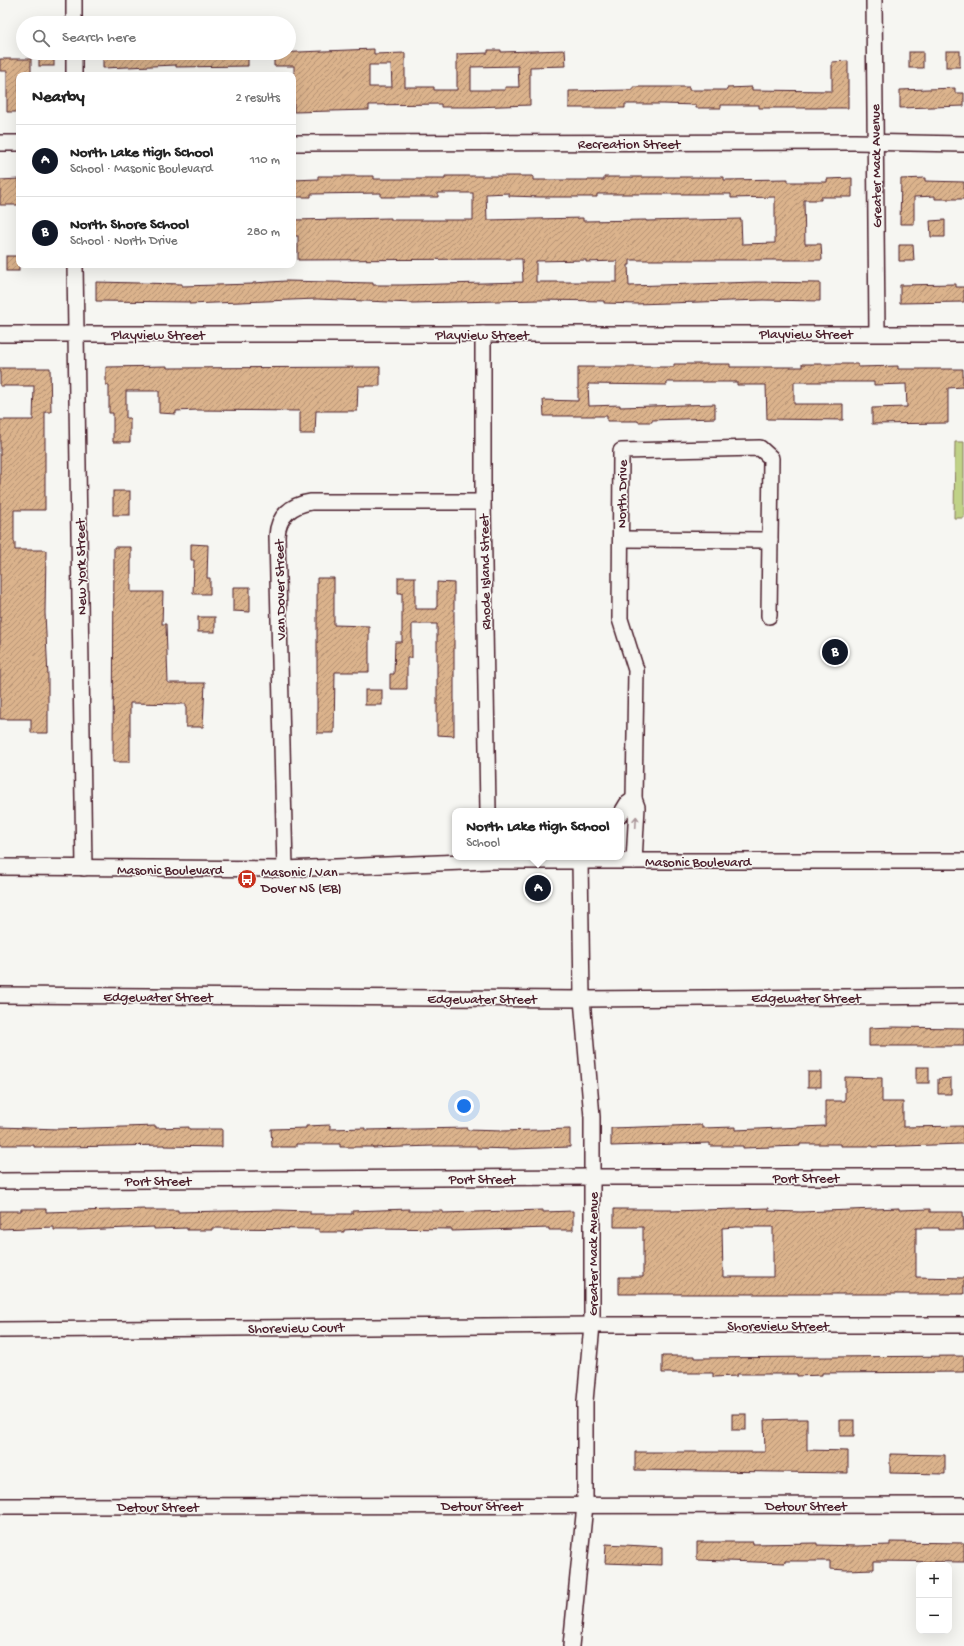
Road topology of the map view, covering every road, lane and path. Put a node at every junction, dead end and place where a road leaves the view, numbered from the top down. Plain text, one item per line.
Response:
1 (74, 0) edge
2 (874, 0) edge
3 (74, 16) edge
4 (74, 60) edge
5 (74, 72) edge
6 (874, 142) junction
7 (0, 143) edge
8 (16, 143) edge
9 (296, 143) edge
10 (964, 144) edge
11 (75, 268) edge
12 (877, 333) junction
13 (0, 334) edge
14 (76, 334) junction
15 (483, 334) junction
16 (964, 334) edge
17 (483, 502) junction
18 (621, 539) junction
19 (770, 540) junction
20 (769, 616) dead end
21 (634, 799) junction
22 (488, 808) edge
23 (624, 809) edge
24 (469, 860) edge
25 (534, 860) edge
26 (600, 860) edge
27 (624, 860) edge
28 (580, 861) junction
29 (634, 861) junction
30 (964, 861) edge
31 (0, 868) edge
32 (84, 868) junction
33 (285, 869) junction
34 (0, 995) edge
35 (964, 996) edge
36 (582, 999) junction
37 (593, 1177) junction
38 (964, 1177) edge
39 (0, 1181) edge
40 (592, 1325) junction
41 (964, 1325) edge
42 (0, 1330) edge
43 (585, 1505) junction
44 (964, 1505) edge
45 (0, 1506) edge
46 (571, 1646) edge

1 - 3 street
2 - 6 street, Greater Mack Avenue
4 - 5 street
6 - 9 street, Recreation Street
6 - 10 street, Recreation Street
6 - 12 street, Greater Mack Avenue
7 - 8 street
11 - 14 street, New York Street
12 - 15 street, Playview Street
12 - 16 street, Playview Street
13 - 14 street, Playview Street
14 - 15 street, Playview Street
14 - 32 street, New York Street
15 - 17 street, Rhode Island Street
17 - 22 street, Rhode Island Street
17 - 33 street, Van Dover Street
18 - 19 street
18 - 19 street, North Drive
18 - 21 street, North Drive
19 - 20 street, North Drive
21 - 23 street
29 -> 21 street, North Drive
24 - 33 street, Masonic Boulevard
25 - 28 street, Masonic Boulevard
26 - 28 street, Masonic Boulevard
27 - 29 street, Masonic Boulevard
28 - 36 street, Greater Mack Avenue
29 - 30 street, Masonic Boulevard
31 - 32 street, Masonic Boulevard
32 - 33 street, Masonic Boulevard
34 - 36 street, Edgewater Street
35 - 36 street, Edgewater Street
36 - 37 street, Greater Mack Avenue
37 - 38 street, Port Street
37 - 39 street, Port Street
37 - 40 street, Greater Mack Avenue
40 - 41 street, Shoreview Street
40 - 42 street, Shoreview Court
40 - 43 street, Greater Mack Avenue
43 - 44 street, Detour Street
43 - 45 street, Detour Street
43 - 46 street, Greater Mack Avenue

